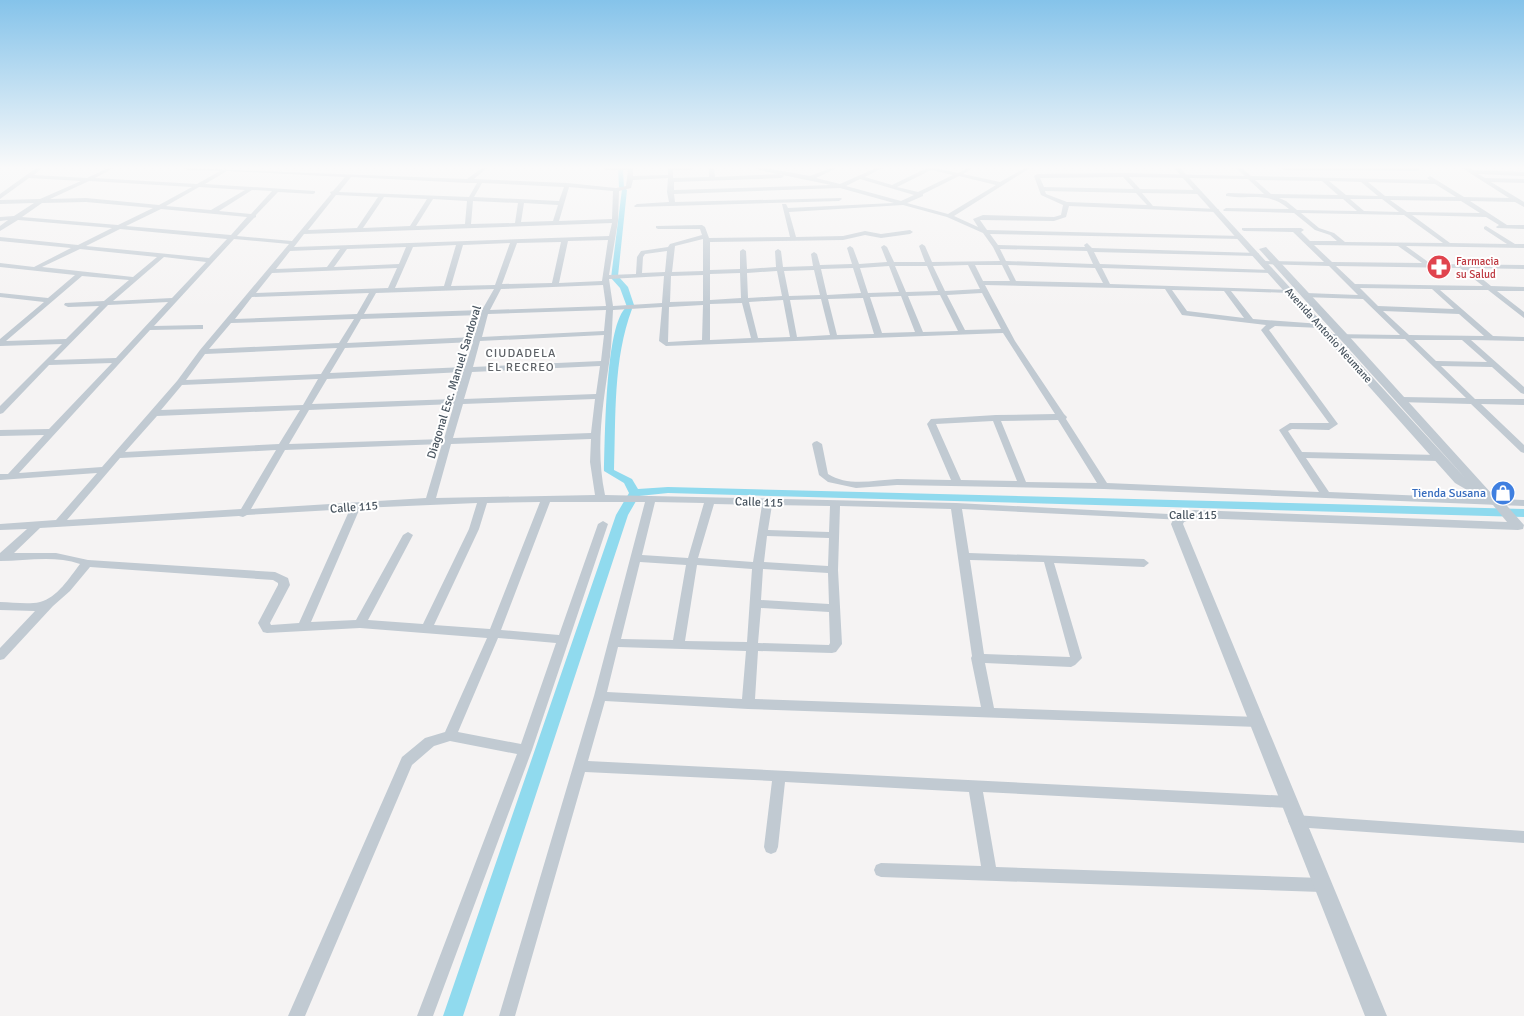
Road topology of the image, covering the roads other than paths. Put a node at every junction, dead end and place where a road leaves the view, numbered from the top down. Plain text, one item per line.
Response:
1 (22, 215) edge
2 (144, 215) edge
3 (246, 215) edge
4 (316, 215) edge
5 (368, 215) edge
6 (419, 215) edge
7 (469, 215) edge
8 (519, 215) edge
9 (558, 215) edge
10 (615, 215) edge
11 (787, 215) edge
12 (1064, 215) edge
13 (1226, 215) edge
14 (1300, 215) edge
15 (1407, 215) edge
16 (1463, 215) edge
17 (254, 216) joint
18 (949, 216) edge
19 (1488, 216) joint
20 (18, 218) junction
21 (0, 219) edge
22 (614, 221) junction
23 (555, 224) junction
24 (518, 225) junction
25 (468, 226) junction
26 (121, 227) junction
27 (658, 227) dead end
28 (1506, 227) junction
29 (1524, 227) edge
30 (0, 229) edge
31 (411, 229) junction
32 (1316, 229) junction
33 (1295, 230) junction
34 (358, 231) junction
35 (303, 232) junction
36 (910, 232) dead end
37 (985, 232) junction
38 (1242, 233) junction
39 (1082, 235) junction
40 (231, 236) junction
41 (611, 238) junction
42 (706, 238) junction
43 (0, 239) edge
44 (794, 239) junction
45 (565, 240) junction
46 (514, 242) junction
47 (1310, 243) junction
48 (1343, 243) junction
49 (460, 244) junction
50 (1399, 244) junction
51 (1448, 244) junction
52 (1513, 245) junction
53 (292, 246) junction
54 (410, 246) junction
55 (922, 246) dead end
56 (1524, 246) edge
57 (78, 247) junction
58 (884, 247) dead end
59 (996, 247) junction
60 (344, 248) junction
61 (850, 248) dead end
62 (670, 249) junction
63 (1090, 250) junction
64 (743, 251) dead end
65 (778, 251) dead end
66 (1524, 253) edge
67 (814, 254) dead end
68 (1256, 254) junction
69 (164, 255) junction
70 (210, 260) junction
71 (1003, 263) junction
72 (891, 264) junction
73 (929, 264) junction
74 (970, 264) junction
75 (1331, 264) junction
76 (0, 265) edge
77 (400, 266) junction
78 (855, 266) junction
79 (1097, 266) junction
80 (1430, 266) junction
81 (817, 267) junction
82 (1274, 267) junction
83 (1463, 267) junction
84 (1524, 267) edge
85 (329, 268) junction
86 (34, 269) junction
87 (780, 269) junction
88 (271, 270) junction
89 (742, 270) junction
90 (708, 272) junction
91 (667, 274) junction
92 (79, 275) junction
93 (640, 276) junction
94 (134, 279) junction
95 (605, 280) junction
96 (1014, 283) junction
97 (555, 284) junction
98 (1108, 286) junction
99 (1354, 286) junction
100 (498, 287) junction
101 (983, 287) junction
102 (1167, 288) junction
103 (1434, 288) junction
104 (1489, 288) junction
105 (447, 289) junction
106 (1226, 289) junction
107 (1524, 289) edge
108 (374, 291) junction
109 (390, 291) junction
110 (1290, 291) junction
111 (902, 294) junction
112 (942, 294) junction
113 (251, 295) junction
114 (1306, 295) junction
115 (0, 296) edge
116 (865, 296) junction
117 (826, 297) junction
118 (1364, 297) junction
119 (785, 298) junction
120 (49, 300) junction
121 (173, 300) junction
122 (745, 300) junction
123 (707, 302) junction
124 (106, 303) junction
125 (667, 304) junction
126 (68, 305) dead end
127 (610, 308) junction
128 (1376, 308) junction
129 (485, 312) junction
130 (1461, 312) junction
131 (1524, 316) edge
132 (358, 317) junction
133 (229, 321) junction
134 (1251, 322) junction
135 (1273, 324) junction
136 (200, 326) dead end
137 (1320, 326) junction
138 (147, 328) junction
139 (1007, 331) junction
140 (607, 333) junction
141 (963, 333) junction
142 (920, 335) junction
143 (879, 336) junction
144 (1329, 336) junction
145 (1344, 336) junction
146 (1405, 337) junction
147 (834, 338) junction
148 (1464, 338) junction
149 (794, 339) junction
150 (1492, 339) junction
151 (1513, 339) junction
152 (1524, 339) edge
153 (477, 340) junction
154 (755, 340) junction
155 (70, 341) junction
156 (706, 343) junction
157 (0, 344) edge
158 (342, 346) junction
159 (1524, 346) edge
160 (203, 352) junction
161 (117, 360) junction
162 (49, 363) junction
163 (605, 363) junction
164 (1432, 363) junction
165 (1494, 364) junction
166 (468, 370) junction
167 (324, 376) junction
168 (1513, 381) junction
169 (1524, 381) edge
170 (180, 383) junction
171 (1524, 391) edge
172 (600, 396) junction
173 (12, 399) junction
174 (0, 400) edge
175 (1402, 400) junction
176 (1472, 401) junction
177 (459, 402) junction
178 (1524, 402) edge
179 (306, 408) junction
180 (0, 411) edge
181 (154, 414) junction
182 (1063, 417) junction
183 (996, 418) junction
184 (52, 432) junction
185 (0, 433) edge
186 (594, 436) junction
187 (448, 441) junction
188 (817, 444) dead end
189 (283, 447) junction
190 (1524, 450) edge
191 (1301, 454) junction
192 (117, 455) junction
193 (1439, 458) junction
194 (104, 470) junction
195 (11, 476) junction
196 (0, 477) edge
197 (957, 483) junction
198 (1023, 485) junction
199 (1104, 486) junction
200 (1326, 495) junction
201 (601, 498) junction
202 (546, 500) junction
203 (710, 500) junction
204 (483, 501) junction
205 (646, 501) junction
206 (1494, 501) junction
207 (430, 502) junction
208 (767, 502) junction
209 (1524, 503) edge
210 (835, 504) junction
211 (956, 506) junction
212 (355, 508) junction
213 (243, 514) junction
214 (1184, 517) junction
215 (38, 524) junction
216 (58, 524) junction
217 (603, 524) dead end
218 (1520, 526) edge
219 (0, 527) edge
220 (763, 533) junction
221 (408, 535) dead end
222 (834, 535) junction
223 (965, 556) junction
224 (1, 558) edge
225 (636, 558) junction
226 (1048, 559) junction
227 (692, 562) junction
228 (87, 563) junction
229 (1144, 563) dead end
230 (758, 566) junction
231 (833, 570) junction
232 (50, 602) junction
233 (755, 604) junction
234 (0, 606) edge
235 (834, 608) junction
236 (360, 624) junction
237 (304, 626) junction
238 (426, 630) junction
239 (494, 634) junction
240 (562, 639) junction
241 (612, 643) junction
242 (678, 646) junction
243 (751, 648) junction
244 (0, 656) edge
245 (976, 658) junction
246 (600, 696) junction
247 (748, 704) junction
248 (988, 712) junction
249 (1258, 722) junction
250 (450, 736) junction
251 (525, 750) junction
252 (580, 766) junction
253 (779, 776) junction
254 (976, 786) junction
255 (1288, 802) junction
256 (1295, 821) junction
257 (1524, 838) edge
258 (771, 847) dead end
259 (881, 870) dead end
260 (990, 872) junction
261 (1320, 885) junction
262 (296, 1016) edge
263 (425, 1016) edge
264 (507, 1016) edge
265 (1376, 1016) edge

1 - 20 street
2 - 26 street
3 - 17 street
4 - 35 street
5 - 34 street
6 - 31 street
7 - 25 street
8 - 24 street
9 - 23 street
10 - 22 street
11 - 44 street
12 - 37 street
13 - 38 street, Avenida Antonio Neumane
14 - 32 street
15 - 51 street
16 - 19 street
17 - 40 street
18 - 37 street
19 - 28 street
20 - 21 street
20 - 26 street
20 - 30 street
22 - 23 street
22 - 41 street
23 - 24 street
24 - 25 street
25 - 31 street
26 - 40 street
26 - 57 street
27 - 42 street
28 - 29 street
28 - 52 street
31 - 34 street
32 - 33 street
32 - 48 street
33 - 38 street
33 - 47 street
34 - 35 street
35 - 53 street
36 - 44 street
37 - 39 street
37 - 59 street
38 - 39 street
38 - 68 street, Avenida Antonio Neumane
38 - 82 street, Avenida Antonio Neumane
39 - 63 street
40 - 53 street
40 - 70 street
41 - 45 street
41 - 95 street
42 - 44 street
42 - 62 street
42 - 90 street
43 - 57 street
45 - 46 street
45 - 97 street
46 - 49 street
46 - 100 street, Diagonal Esc. Manuel Sandoval
47 - 48 street
47 - 75 street
48 - 50 street
49 - 54 street
49 - 105 street
50 - 51 street
50 - 80 street
51 - 52 street
52 - 56 street
52 - 66 street
53 - 60 street
53 - 88 street
54 - 60 street
54 - 77 street
55 - 73 street
57 - 69 street
57 - 86 street
58 - 72 street
59 - 63 street
59 - 71 street
60 - 85 street
61 - 78 street
62 - 91 street
62 - 93 street
63 - 68 street
63 - 79 street
64 - 89 street
65 - 87 street
67 - 81 street
68 - 82 street, Avenida Antonio Neumane
69 - 70 street
69 - 94 street
70 - 121 street
71 - 74 street
71 - 79 street
71 - 96 street
72 - 73 street
72 - 78 street
72 - 111 street
73 - 74 street
73 - 112 street
74 - 101 street
75 - 80 street
75 - 82 street
75 - 99 street
76 - 86 street
77 - 85 street
77 - 109 street
78 - 81 street
78 - 116 street
79 - 82 street
79 - 98 street
80 - 83 street
81 - 87 street
81 - 117 street
82 - 110 street, Avenida Antonio Neumane
82 - 114 street, Avenida Antonio Neumane
83 - 84 street
83 - 104 street
85 - 88 street
86 - 92 street
87 - 89 street
87 - 119 street
88 - 113 street
89 - 90 street
89 - 122 street
90 - 91 street
90 - 123 street
91 - 93 street
91 - 125 street
92 - 94 street
92 - 120 street
93 - 95 street
94 - 124 street
95 - 97 street
95 - 127 street
96 - 98 street
96 - 101 street
97 - 100 street
98 - 102 street
99 - 103 street
99 - 118 street
100 - 105 street
100 - 129 street, Diagonal Esc. Manuel Sandoval
101 - 112 street
101 - 139 street
102 - 106 street
102 - 134 street
103 - 104 street
103 - 130 street
104 - 107 street
104 - 131 street
105 - 109 street
106 - 110 street
106 - 134 street
108 - 109 street
108 - 113 street
108 - 132 street
110 - 137 street, Avenida Antonio Neumane
111 - 112 street
111 - 116 street
111 - 142 street
112 - 141 street
113 - 133 street
114 - 118 street
114 - 145 street, Avenida Antonio Neumane
115 - 120 street
116 - 117 street
116 - 143 street
117 - 119 street
117 - 147 street
118 - 128 street
119 - 122 street
119 - 149 street
120 - 157 street
121 - 124 street
121 - 138 street
122 - 123 street
122 - 154 street
123 - 125 street
123 - 156 street
124 - 126 street
124 - 155 street
125 - 127 street
125 - 156 street
127 - 129 street
127 - 140 street
128 - 130 street
128 - 146 street
129 - 132 street
129 - 153 street, Diagonal Esc. Manuel Sandoval
130 - 150 street
132 - 133 street
132 - 158 street
133 - 160 street
134 - 135 street
135 - 137 street
135 - 191 street
136 - 138 street
137 - 144 street, Avenida Antonio Neumane
138 - 161 street
139 - 141 street
139 - 182 street
140 - 153 street
140 - 163 street
141 - 142 street
142 - 143 street
143 - 147 street
144 - 145 street
144 - 193 street, Avenida Antonio Neumane
145 - 146 street
145 - 175 street, Avenida Antonio Neumane
146 - 148 street
146 - 164 street
147 - 149 street
148 - 150 street
148 - 165 street
149 - 154 street
150 - 151 street
151 - 152 street
151 - 159 street
153 - 158 street
153 - 166 street, Diagonal Esc. Manuel Sandoval
154 - 156 street
155 - 157 street
155 - 162 street
158 - 160 street
158 - 167 street
160 - 170 street
161 - 162 street
161 - 184 street
162 - 173 street
163 - 166 street
163 - 172 street
164 - 165 street
164 - 176 street
165 - 168 street
166 - 167 street
166 - 177 street, Diagonal Esc. Manuel Sandoval
167 - 170 street
167 - 179 street
168 - 169 street
168 - 171 street
170 - 181 street
172 - 177 street
172 - 186 street
173 - 174 street
173 - 180 street
175 - 176 street
175 - 206 street, Avenida Antonio Neumane
176 - 178 street
176 - 190 street
177 - 179 street
177 - 187 street, Diagonal Esc. Manuel Sandoval
179 - 181 street
179 - 189 street
181 - 192 street
182 - 183 street
182 - 199 street
183 - 197 street
183 - 198 street
184 - 185 street
184 - 195 street
186 - 187 street
186 - 201 street
187 - 189 street
187 - 207 street, Diagonal Esc. Manuel Sandoval
188 - 197 street
189 - 192 street
189 - 213 street
191 - 193 street
191 - 200 street
192 - 194 street
193 - 206 street, Avenida Antonio Neumane
194 - 195 street
194 - 216 street
195 - 196 street
197 - 198 street
198 - 199 street
199 - 200 street
200 - 206 street
201 - 202 street, Calle 115
201 - 205 street, Calle 115
202 - 204 street, Calle 115
202 - 239 street
203 - 205 street, Calle 115
203 - 208 street, Calle 115
203 - 227 street
204 - 207 street, Calle 115
204 - 238 street
205 - 225 street
206 - 209 street
206 - 218 street, Avenida Antonio Neumane
207 - 212 street, Calle 115
208 - 210 street, Calle 115
208 - 220 street
210 - 211 street, Calle 115
210 - 222 street
211 - 214 street, Calle 115
211 - 223 street
212 - 213 street, Calle 115
212 - 237 street
213 - 216 street, Calle 115
214 - 218 street, Calle 115
214 - 249 street
215 - 216 street, Calle 115
215 - 219 street, Calle 115
215 - 224 street
217 - 240 street
220 - 222 street
220 - 230 street
221 - 236 street
222 - 231 street
223 - 226 street
223 - 245 street
224 - 228 street
225 - 227 street
225 - 241 street
226 - 229 street
226 - 245 street
227 - 230 street
227 - 242 street
228 - 232 street
228 - 237 street
230 - 231 street
230 - 233 street
231 - 235 street
232 - 234 street
232 - 244 street
233 - 235 street
233 - 243 street
235 - 243 street
236 - 237 street
236 - 238 street
238 - 239 street
239 - 240 street
239 - 250 street
240 - 251 street
241 - 242 street
241 - 246 street
242 - 243 street
243 - 247 street
245 - 248 street
246 - 247 street
246 - 252 street
247 - 248 street
248 - 249 street
249 - 255 street
250 - 251 street
250 - 262 street
251 - 263 street
252 - 253 street
252 - 264 street
253 - 254 street
253 - 258 street
254 - 255 street
254 - 260 street
255 - 256 street
256 - 257 street
256 - 261 street
259 - 260 street
260 - 261 street
261 - 265 street

